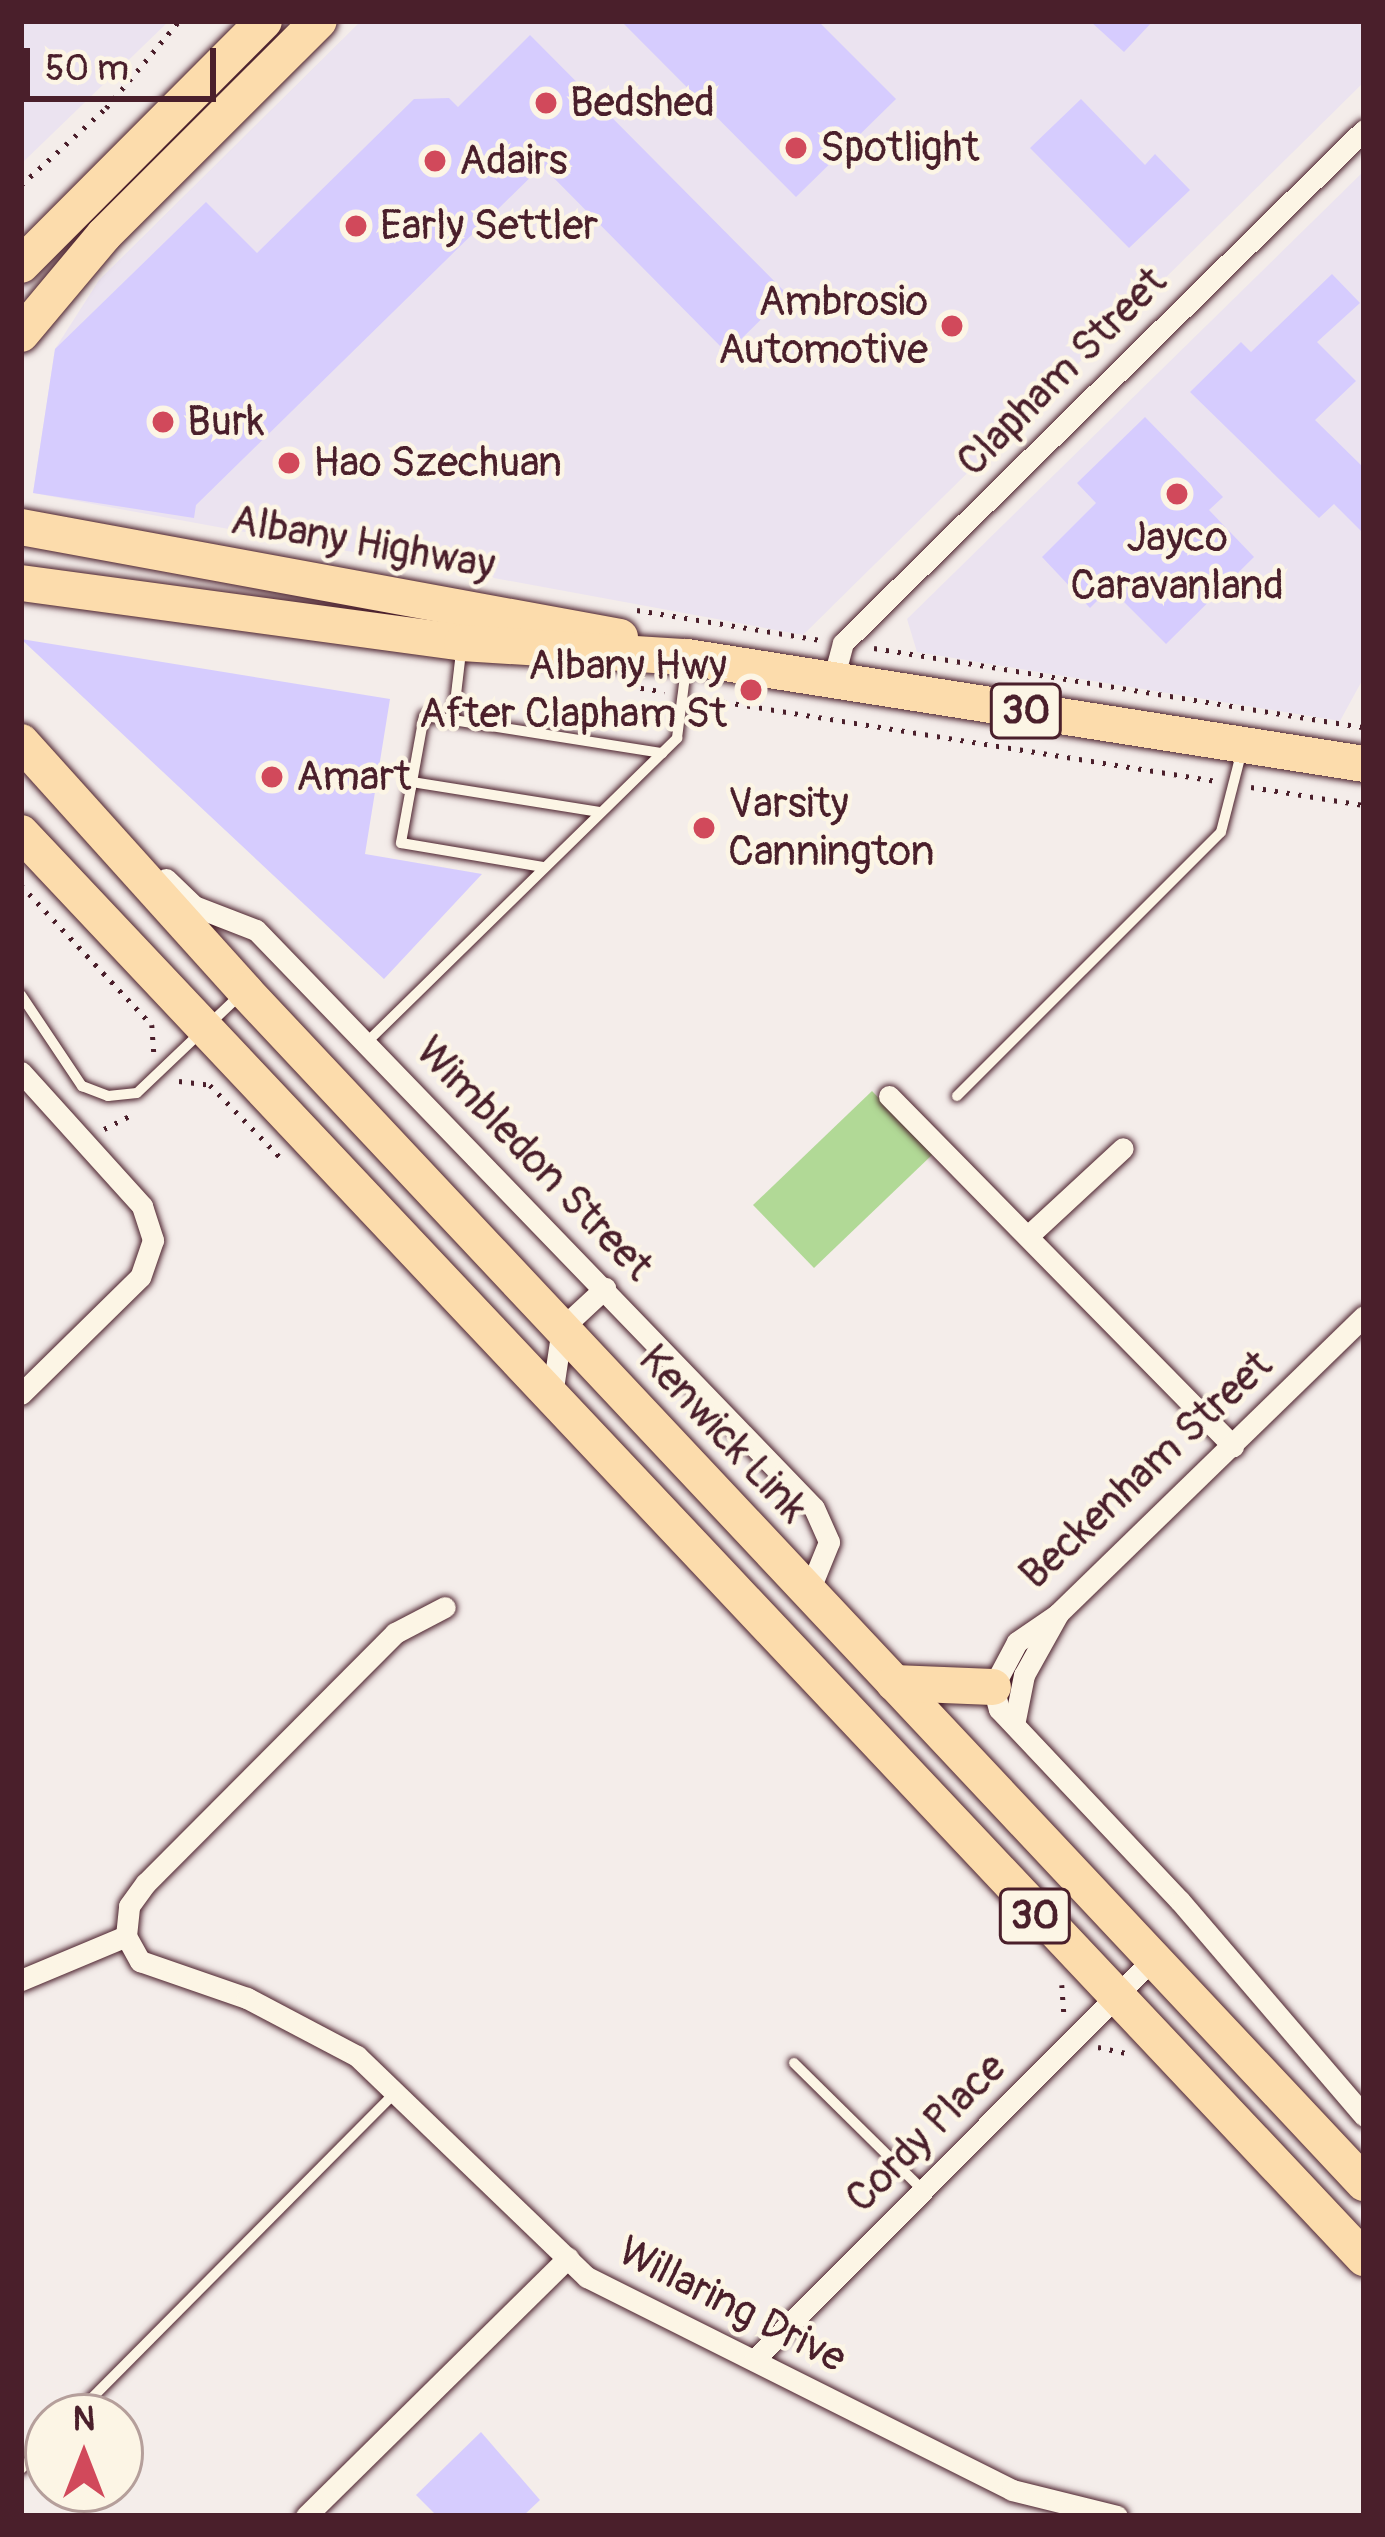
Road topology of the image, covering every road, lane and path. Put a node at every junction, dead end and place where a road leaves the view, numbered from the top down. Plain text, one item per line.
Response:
1 (264, 21) edge
2 (319, 21) edge
3 (175, 22) edge
4 (1364, 130) edge
5 (21, 185) edge
6 (21, 265) edge
7 (21, 334) edge
8 (21, 527) edge
9 (21, 584) edge
10 (613, 606) dead end
11 (462, 643) junction
12 (843, 643) junction
13 (687, 657) junction
14 (833, 680) junction
15 (453, 719) junction
16 (1364, 728) edge
17 (21, 742) edge
18 (1243, 746) junction
19 (662, 753) junction
20 (1364, 764) edge
21 (412, 782) junction
22 (600, 812) junction
23 (21, 833) edge
24 (106, 841) junction
25 (543, 867) junction
26 (244, 991) junction
27 (21, 995) edge
28 (204, 1032) junction
29 (366, 1042) junction
30 (21, 1072) edge
31 (889, 1096) dead end
32 (957, 1096) dead end
33 (1123, 1148) dead end
34 (1028, 1236) junction
35 (605, 1288) junction
36 (1364, 1316) edge
37 (562, 1328) junction
38 (21, 1394) edge
39 (552, 1395) junction
40 (1233, 1446) junction
41 (809, 1591) junction
42 (445, 1606) dead end
43 (1058, 1614) junction
44 (894, 1682) junction
45 (993, 1687) junction
46 (1015, 1720) junction
47 (126, 1936) junction
48 (1152, 1960) junction
49 (21, 1980) edge
50 (1113, 2000) junction
51 (794, 2063) dead end
52 (400, 2089) junction
53 (1364, 2116) edge
54 (1364, 2183) edge
55 (923, 2190) junction
56 (568, 2258) junction
57 (1364, 2258) edge
58 (754, 2360) junction
59 (97, 2393) edge
60 (306, 2516) edge
61 (1117, 2516) edge

1 - 6 main road
2 - 7 main road
3 - 5 path
4 - 12 street, Clapham Street
8 - 13 main road, Albany Highway / 30
9 - 11 main road, Albany Highway / 30
10 - 12 path
11 - 13 main road, Albany Highway / 30
11 - 15 lane
12 - 14 street
12 - 16 path
13 - 14 main road, Albany Highway / 30
13 - 19 lane
14 - 18 main road, Albany Highway / 30
15 - 19 lane
15 - 21 lane
17 - 24 main road, Kenwick Link / 30
18 - 20 main road, Albany Highway / 30
18 - 32 lane
19 - 22 lane
21 - 22 lane
21 - 25 lane
22 - 25 lane
23 - 28 main road, 30
24 - 26 main road, Kenwick Link / 30
24 - 29 street, Wimbledon Street
25 - 29 lane
26 - 28 lane
26 - 37 main road, Kenwick Link / 30
27 - 28 lane
28 - 39 main road, 30
29 - 35 street, Wimbledon Street
30 - 38 street
31 - 34 street
33 - 34 street
34 - 40 street
35 - 37 street
35 - 41 street, Wimbledon Street
36 - 40 street, Beckenham Street
37 - 39 street
37 - 41 main road, Kenwick Link / 30
39 - 50 main road, 30
40 - 43 street, Beckenham Street
41 - 44 main road, Kenwick Link / 30
42 - 47 street
43 - 45 street, Beckenham Street
43 - 46 street
44 - 45 main road
44 - 48 main road, Kenwick Link / 30
45 - 46 street
46 - 53 street
47 - 49 street
47 - 52 street, Willaring Drive
48 - 50 street, Cordy Place
48 - 54 main road, Kenwick Link / 30
50 - 55 street, Cordy Place
50 - 57 main road, 30
51 - 55 lane
52 - 56 street, Willaring Drive
52 - 59 lane
55 - 58 street, Cordy Place
56 - 58 street, Willaring Drive
56 - 60 street
58 - 61 street, Willaring Drive

